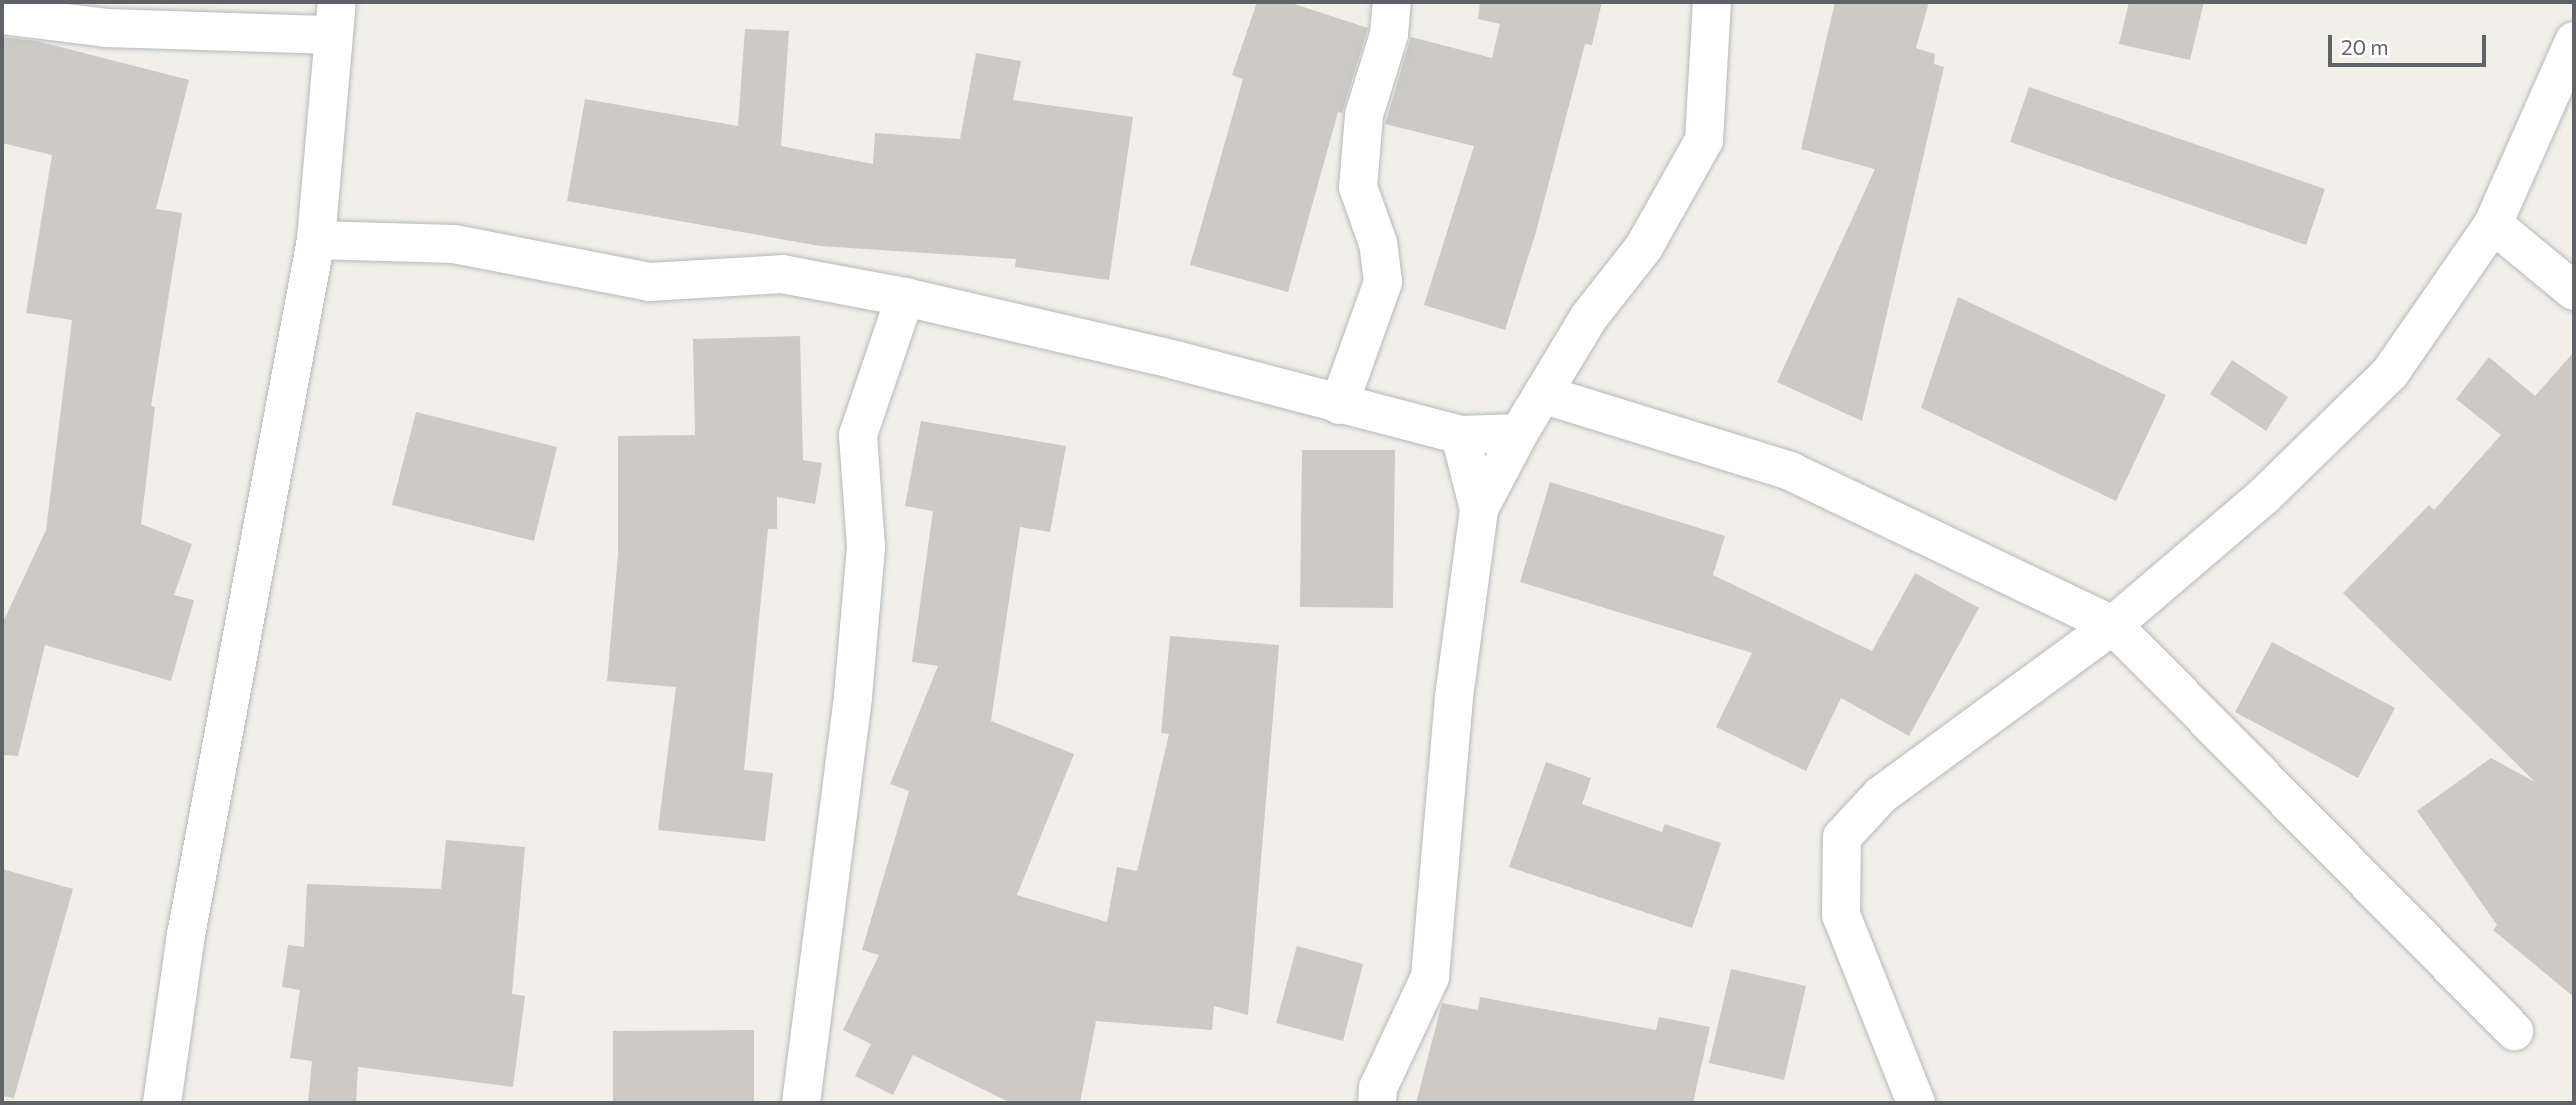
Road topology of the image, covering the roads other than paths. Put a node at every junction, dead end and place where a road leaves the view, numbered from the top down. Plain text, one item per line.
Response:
1 (1392, 2) edge
2 (1712, 2) edge
3 (2, 15) edge
4 (335, 18) edge
5 (2574, 41) edge
6 (2493, 224) junction
7 (316, 240) junction
8 (2574, 292) edge
9 (905, 297) junction
10 (1545, 395) junction
11 (1339, 405) junction
12 (1518, 433) junction
13 (1460, 435) junction
14 (1479, 509) junction
15 (2113, 625) junction
16 (2514, 1031) dead end
17 (162, 1103) edge
18 (801, 1103) edge
19 (1377, 1103) edge
20 (1916, 1103) edge

1 - 11 street
2 - 10 street
3 - 4 street
4 - 7 street
5 - 6 street
6 - 8 street
6 - 15 street
7 - 9 street
7 - 17 street
9 - 11 street
9 - 18 street
10 - 12 street
10 - 15 street
11 - 13 street
12 - 13 street
12 - 14 street
13 - 14 street
14 - 19 street
15 - 16 street
15 - 20 street

